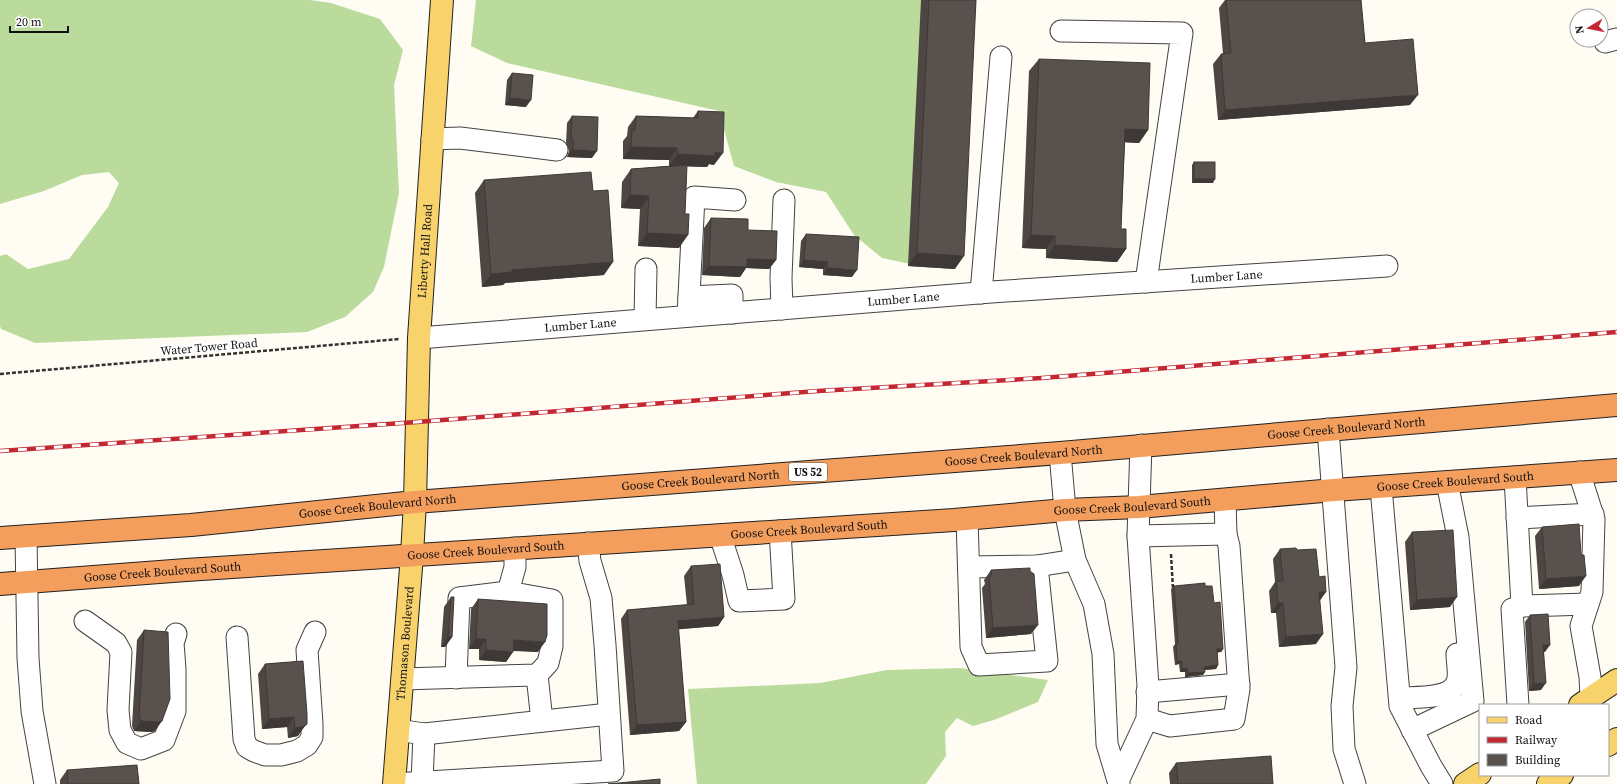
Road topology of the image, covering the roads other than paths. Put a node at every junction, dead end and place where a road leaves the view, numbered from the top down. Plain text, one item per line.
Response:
1 (442, 0) edge
2 (1061, 31) dead end
3 (1001, 57) dead end
4 (432, 139) junction
5 (557, 150) dead end
6 (735, 200) dead end
7 (784, 200) dead end
8 (1387, 266) dead end
9 (646, 269) dead end
10 (1146, 282) junction
11 (982, 293) junction
12 (689, 306) junction
13 (782, 309) junction
14 (645, 319) junction
15 (419, 338) junction
16 (1617, 405) edge
17 (1328, 429) junction
18 (1141, 445) junction
19 (1060, 453) junction
20 (1617, 470) edge
21 (1579, 472) junction
22 (1515, 477) junction
23 (1447, 482) junction
24 (1381, 487) junction
25 (1334, 490) junction
26 (1225, 500) junction
27 (415, 502) junction
28 (1139, 507) junction
29 (1065, 510) junction
30 (1593, 514) junction
31 (967, 518) junction
32 (1517, 518) junction
33 (1456, 529) junction
34 (780, 531) junction
35 (1226, 534) junction
36 (720, 535) junction
37 (26, 536) junction
38 (1138, 536) junction
39 (0, 538) edge
40 (588, 543) junction
41 (515, 548) junction
42 (412, 555) junction
43 (1075, 560) junction
44 (1037, 566) junction
45 (969, 567) junction
46 (26, 582) junction
47 (0, 584) edge
48 (508, 592) junction
49 (1588, 604) junction
50 (1522, 606) junction
51 (84, 621) dead end
52 (315, 632) dead end
53 (176, 634) dead end
54 (237, 637) dead end
55 (537, 675) junction
56 (456, 678) junction
57 (402, 679) junction
58 (1617, 680) edge
59 (1239, 684) junction
60 (1148, 692) junction
61 (1400, 698) junction
62 (1586, 701) edge
63 (1518, 704) edge
64 (610, 714) junction
65 (1147, 719) junction
66 (542, 721) junction
67 (398, 730) junction
68 (1412, 730) junction
69 (424, 734) junction
70 (1479, 775) edge
71 (1560, 776) edge
72 (45, 780) edge
73 (1119, 782) edge
74 (422, 783) edge
75 (394, 784) edge
76 (1355, 784) edge
77 (1442, 784) edge
78 (1465, 784) edge
79 (1548, 784) edge

1 - 4 main road, Liberty Hall Road
2 - 10 street
3 - 11 street
4 - 5 street
4 - 15 main road, Liberty Hall Road
6 - 12 street
7 - 13 street
8 - 10 street, Lumber Lane
9 - 14 street
10 - 11 street, Lumber Lane
11 - 13 street, Lumber Lane
12 - 13 street, Lumber Lane
12 - 14 street, Lumber Lane
14 - 15 street, Lumber Lane
15 - 27 main road, Liberty Hall Road
16 - 17 highway, Goose Creek Boulevard North / US 52
17 - 18 highway, Goose Creek Boulevard North / US 52
17 - 25 street
18 - 19 highway, Goose Creek Boulevard North / US 52
18 - 28 street
19 - 27 highway, Goose Creek Boulevard North / US 52
19 - 29 street
20 - 21 highway, Goose Creek Boulevard South
21 - 22 highway, Goose Creek Boulevard South
21 - 30 street
22 - 23 highway, Goose Creek Boulevard South
22 - 32 street
23 - 24 highway, Goose Creek Boulevard South
23 - 33 street
24 - 25 highway, Goose Creek Boulevard South
24 - 61 street
25 - 26 highway, Goose Creek Boulevard South
25 - 76 street
26 - 28 highway, Goose Creek Boulevard South
26 - 35 street
27 - 37 highway, Goose Creek Boulevard North / US 52
27 - 42 main road, Thomason Boulevard
28 - 29 highway, Goose Creek Boulevard South
28 - 38 street
29 - 31 highway, Goose Creek Boulevard South
29 - 43 street
30 - 32 street
30 - 49 street
31 - 34 highway, Goose Creek Boulevard South
31 - 45 street
32 - 50 street
33 - 61 street
33 - 68 street
34 - 36 highway, Goose Creek Boulevard South
34 - 36 street
35 - 38 street
35 - 59 street
36 - 40 highway, Goose Creek Boulevard South
37 - 39 highway, Goose Creek Boulevard North / US 52
37 - 46 street
38 - 60 street
40 - 41 highway, Goose Creek Boulevard South
40 - 64 street
41 - 42 highway, Goose Creek Boulevard South
41 - 48 street
42 - 46 highway, Goose Creek Boulevard South
42 - 57 main road, Thomason Boulevard
43 - 44 street
43 - 73 street
44 - 45 street
44 - 45 street
46 - 47 highway, Goose Creek Boulevard South
46 - 72 street
48 - 55 street
48 - 56 street
49 - 50 street
49 - 62 street
50 - 63 street
51 - 53 street
52 - 54 street
55 - 56 street
55 - 66 street
56 - 57 street
57 - 67 main road, Thomason Boulevard
58 - 62 main road
59 - 60 street
59 - 65 street
60 - 65 street
61 - 68 street
64 - 66 street
64 - 74 street
65 - 73 street
66 - 69 street
67 - 69 street
67 - 75 main road, Thomason Boulevard
68 - 77 street
69 - 74 street
70 - 78 main road
71 - 79 main road
74 - 75 street

